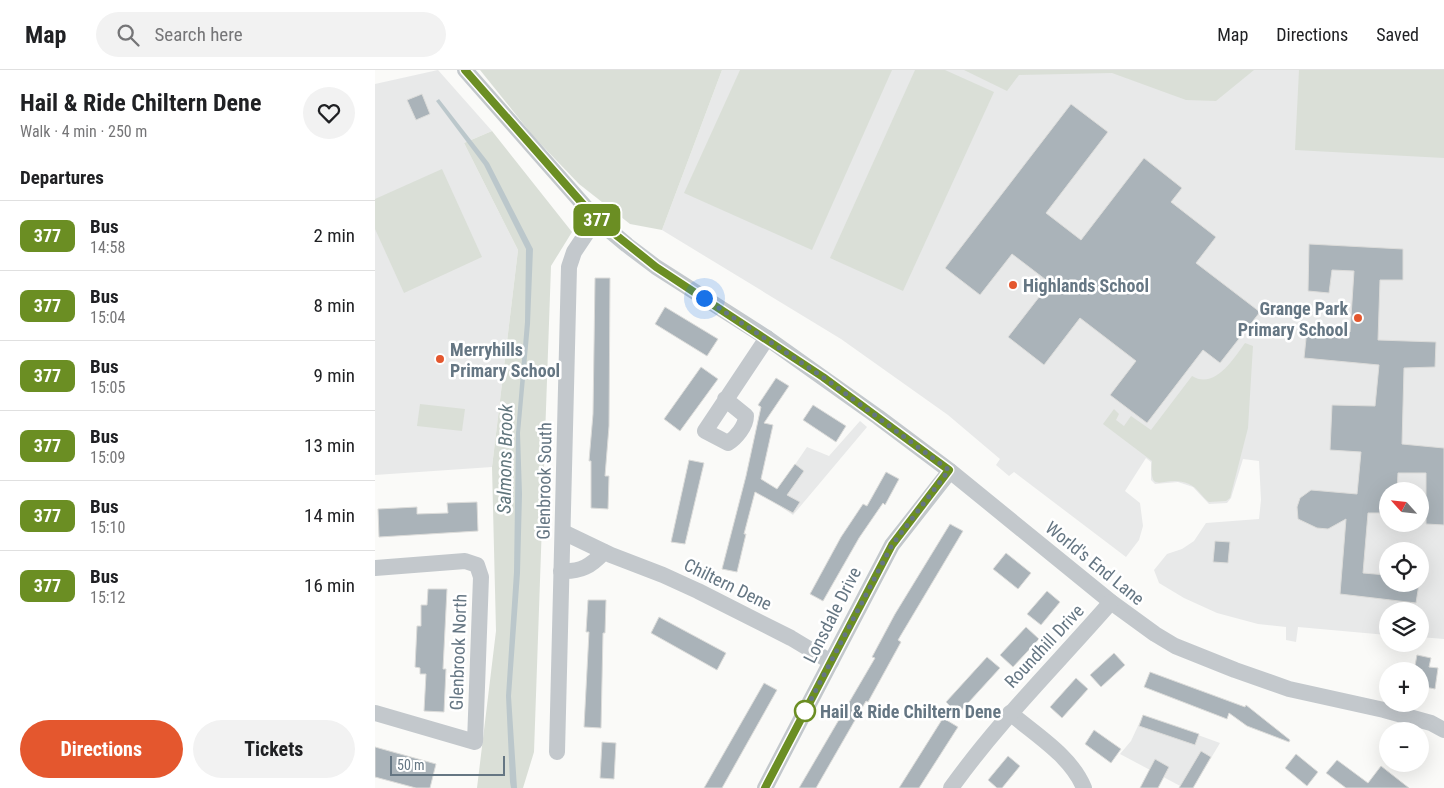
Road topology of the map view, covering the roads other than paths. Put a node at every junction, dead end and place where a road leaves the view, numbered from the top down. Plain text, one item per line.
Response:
1 (465, 70) edge
2 (596, 219) junction
3 (767, 338) junction
4 (725, 399) dead end
5 (949, 470) junction
6 (563, 532) junction
7 (604, 552) junction
8 (375, 568) edge
9 (561, 571) junction
10 (1111, 602) junction
11 (831, 662) junction
12 (375, 713) edge
13 (1010, 713) junction
14 (1444, 730) edge
15 (557, 752) dead end
16 (765, 788) edge
17 (951, 788) edge
18 (1085, 788) edge

1 - 2 street, World's End Lane
2 - 3 street, World's End Lane
2 - 6 street, Glenbrook South
3 - 4 street
3 - 5 street, World's End Lane
5 - 10 street, World's End Lane
5 - 11 street, Lonsdale Drive
6 - 7 street, Chiltern Dene
6 - 9 street, Glenbrook South
7 - 9 street
7 - 11 street, Chiltern Dene
8 - 12 street, Glenbrook North
9 - 15 street, Glenbrook South
10 - 13 street, Roundhill Drive
10 - 14 street, World's End Lane
11 - 16 street, Lonsdale Drive
13 - 17 street, Roundhill Drive
13 - 18 street

